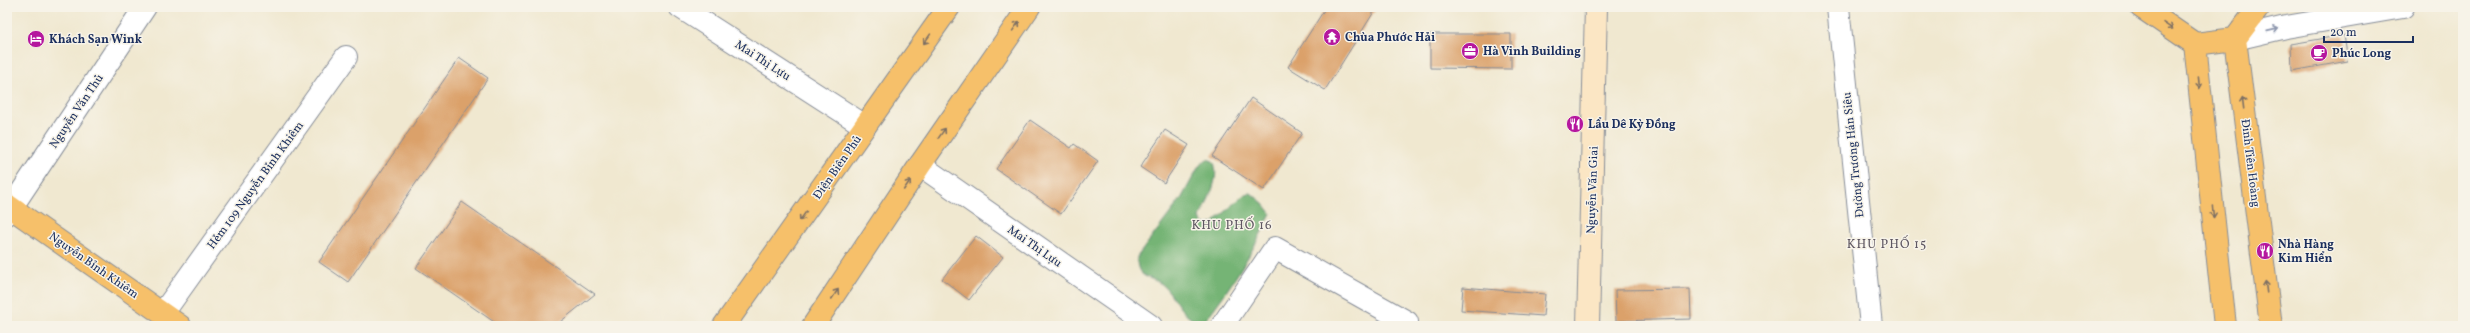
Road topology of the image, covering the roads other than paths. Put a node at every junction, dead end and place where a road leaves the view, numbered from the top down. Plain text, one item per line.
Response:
1 (145, 7) edge
2 (680, 7) edge
3 (949, 7) edge
4 (1029, 7) edge
5 (1596, 7) edge
6 (1838, 7) edge
7 (2141, 7) edge
8 (2259, 7) edge
9 (2403, 7) edge
10 (2235, 39) junction
11 (2195, 44) junction
12 (346, 57) dead end
13 (865, 126) junction
14 (920, 165) junction
15 (8, 209) edge
16 (172, 320) edge
17 (1407, 322) dead end
18 (724, 326) edge
19 (813, 326) edge
20 (1151, 326) edge
21 (1222, 326) edge
22 (1588, 326) edge
23 (1871, 326) edge
24 (2225, 326) edge
25 (2271, 326) edge

1 - 15 street, Nguyễn Văn Thủ
2 - 13 street, Mai Thị Lựu
3 -> 13 main road, Ðiện Biên Phủ
14 -> 4 main road
5 - 22 street, Nguyễn Văn Giai
6 - 23 street, Đường Trương Hán Siêu
7 -> 11 main road
8 - 10 main road
10 -> 9 street
10 - 11 main road
25 -> 10 main road, Đinh Tiên Hoàng
11 -> 24 main road
12 - 16 street, Hẻm 109 Nguyễn Bỉnh Khiêm
13 -> 18 main road, Ðiện Biên Phủ
19 -> 14 main road
14 - 20 street, Mai Thị Lựu
15 - 16 main road, Nguyễn Bỉnh Khiêm
17 - 21 street

